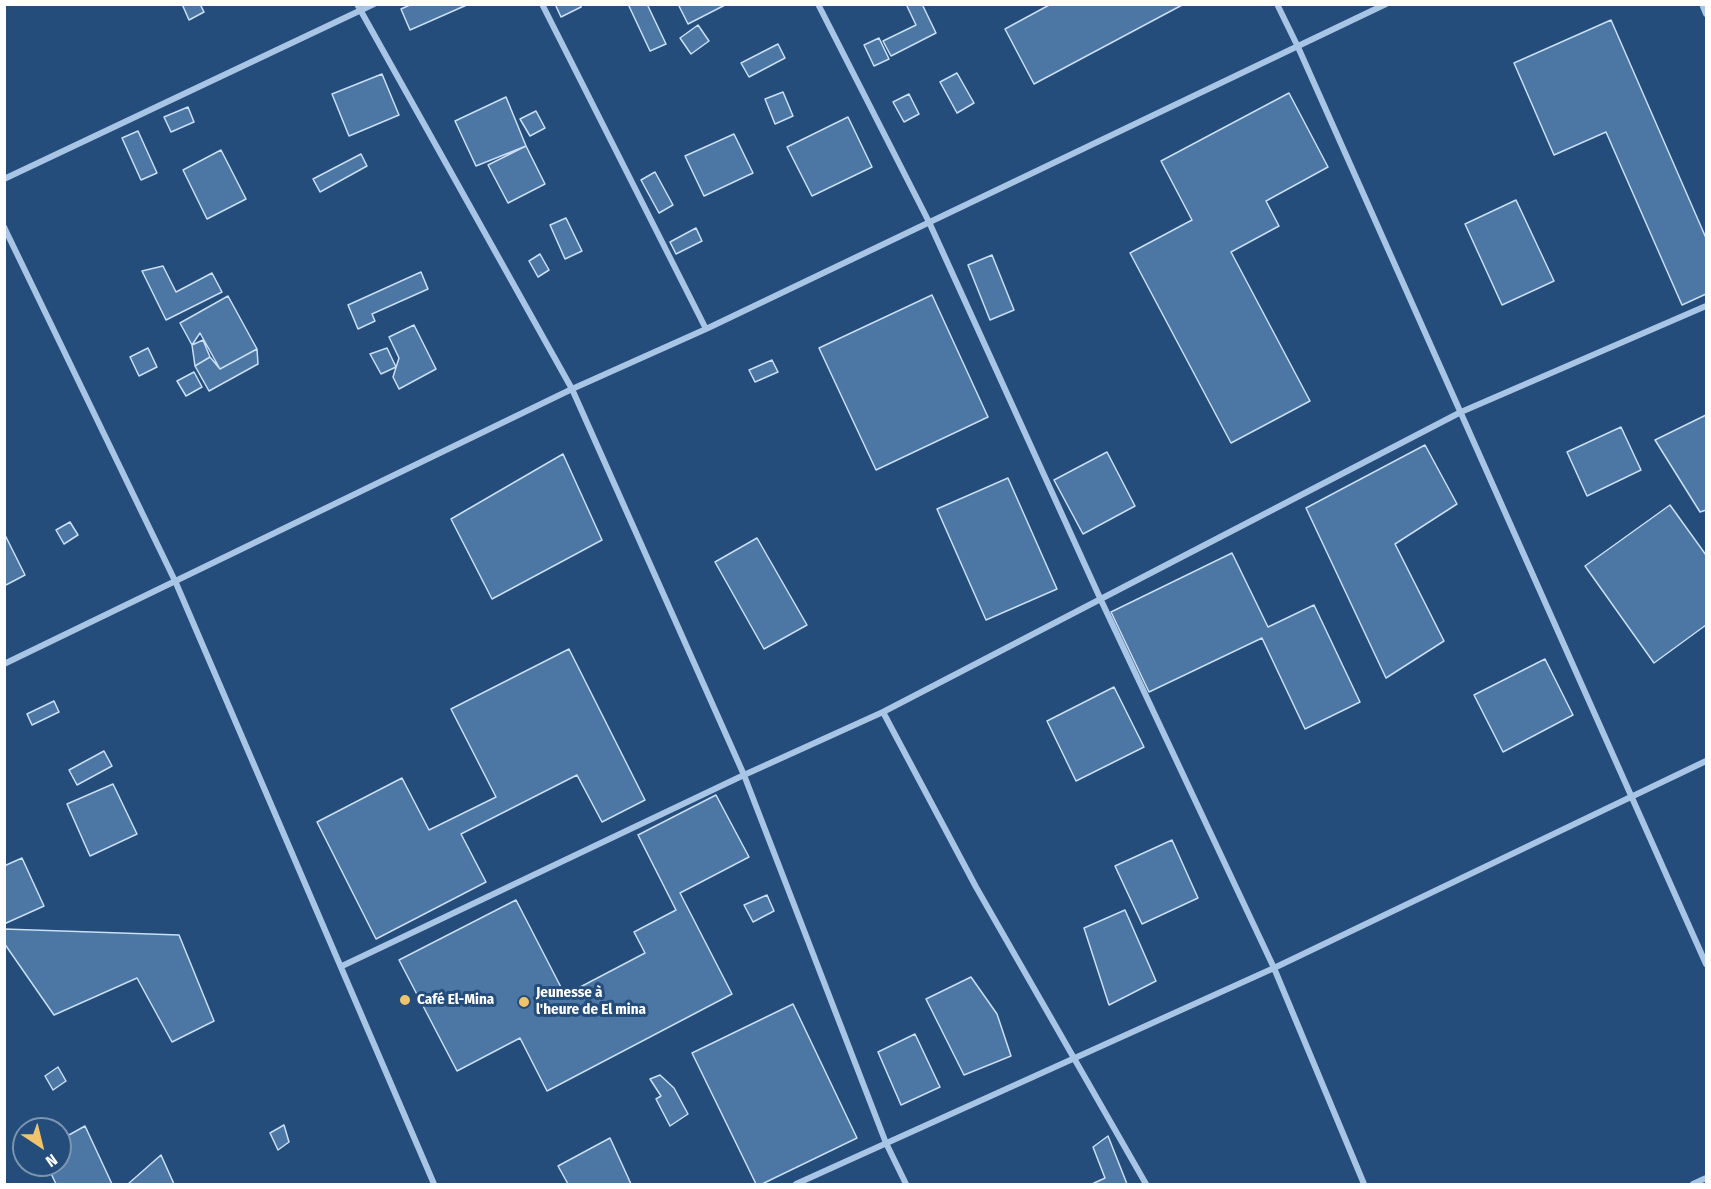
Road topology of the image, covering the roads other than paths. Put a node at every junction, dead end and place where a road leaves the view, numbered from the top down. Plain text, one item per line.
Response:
1 (357, 4) edge
2 (375, 4) edge
3 (542, 4) edge
4 (818, 4) edge
5 (1277, 4) edge
6 (1386, 4) edge
7 (1702, 4) edge
8 (361, 12) junction
9 (1707, 14) edge
10 (1298, 47) junction
11 (4, 179) edge
12 (929, 222) junction
13 (4, 227) edge
14 (1707, 306) edge
15 (706, 329) junction
16 (572, 389) junction
17 (1461, 412) junction
18 (176, 583) junction
19 (1100, 598) junction
20 (4, 664) edge
21 (883, 712) junction
22 (1707, 761) edge
23 (744, 775) junction
24 (1633, 796) junction
25 (1707, 964) edge
26 (342, 966) junction
27 (1274, 968) junction
28 (1072, 1058) junction
29 (886, 1143) junction
30 (1707, 1178) edge
31 (434, 1185) edge
32 (796, 1185) edge
33 (906, 1185) edge
34 (1146, 1185) edge
35 (1364, 1185) edge
36 (1693, 1185) edge

1 - 8 street
2 - 8 street
3 - 15 street
4 - 12 street
5 - 10 street
6 - 10 street
7 - 9 street
8 - 11 street
8 - 16 street
10 - 12 street
10 - 17 street
12 - 15 street
12 - 19 street
13 - 18 street
14 - 17 street
15 - 16 street
16 - 18 street
16 - 23 street
17 - 19 street
17 - 24 street
18 - 20 street
18 - 26 street
19 - 21 street
19 - 27 street
21 - 23 street
21 - 28 street
22 - 24 street
23 - 26 street
23 - 29 street
24 - 25 street
24 - 27 street
26 - 31 street
27 - 28 street
27 - 35 street
28 - 29 street
28 - 34 street
29 - 32 street
29 - 33 street
30 - 36 street

